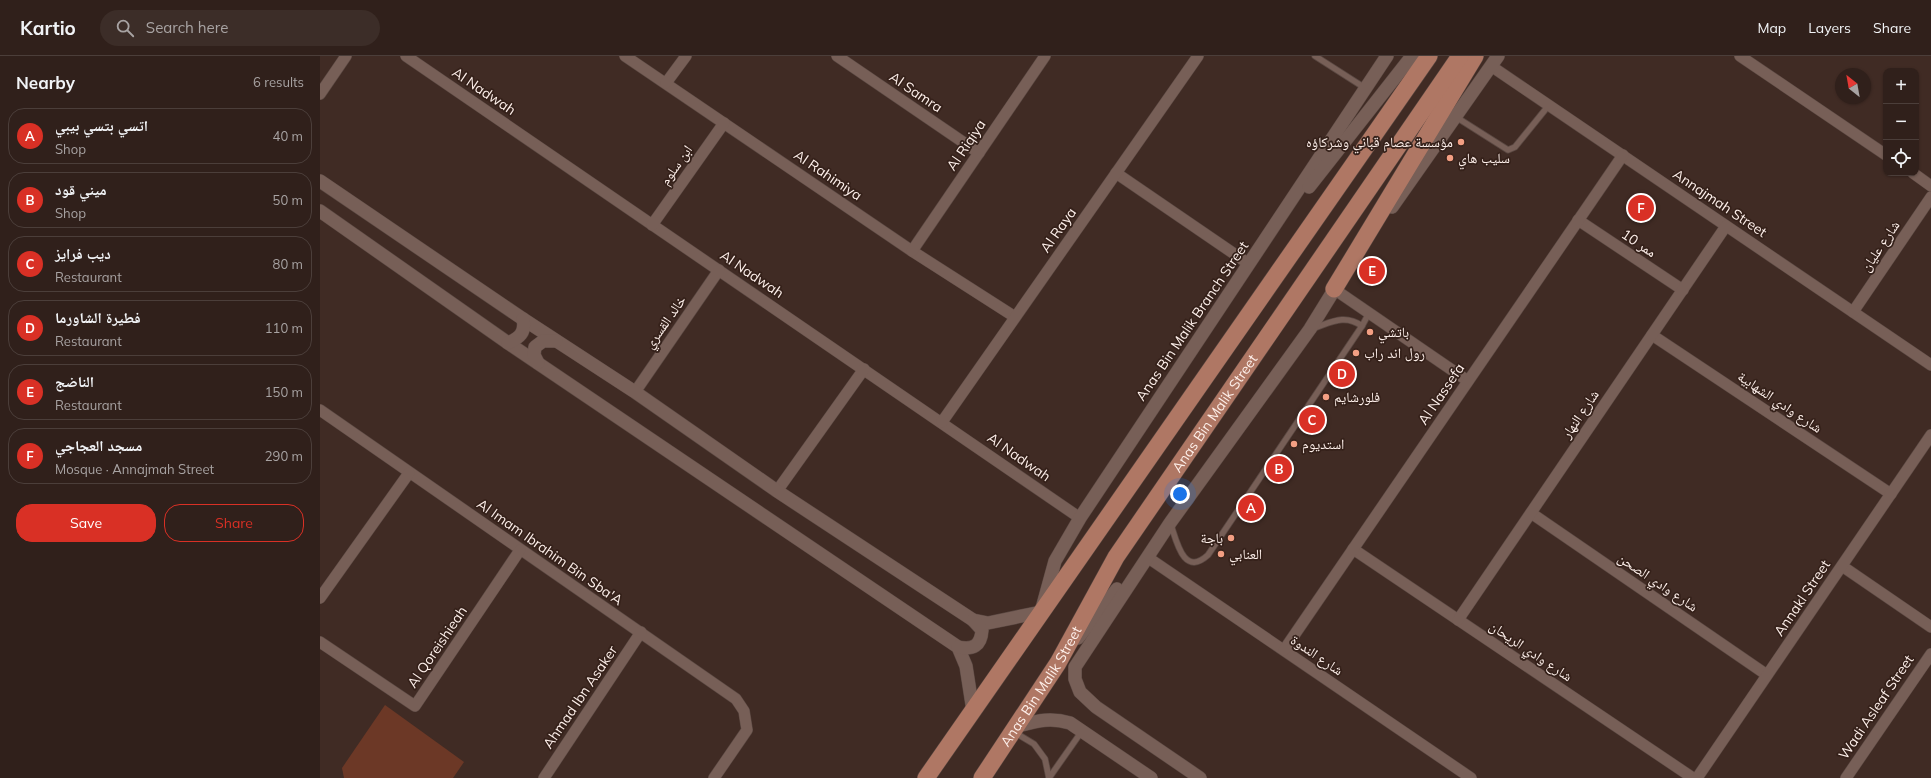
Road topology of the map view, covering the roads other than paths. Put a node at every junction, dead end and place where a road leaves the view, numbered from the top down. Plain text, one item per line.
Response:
1 (346, 56) edge
2 (406, 56) edge
3 (625, 56) edge
4 (686, 56) edge
5 (836, 56) edge
6 (1045, 56) edge
7 (1198, 56) edge
8 (1315, 56) edge
9 (1387, 56) edge
10 (1412, 56) edge
11 (1429, 56) edge
12 (1460, 56) edge
13 (1475, 56) edge
14 (1740, 56) edge
15 (1494, 61) edge
16 (666, 83) junction
17 (1366, 88) junction
18 (320, 94) edge
19 (1549, 105) junction
20 (1456, 117) junction
21 (724, 123) junction
22 (979, 153) junction
23 (1883, 153) edge
24 (1623, 155) junction
25 (1116, 173) junction
26 (1916, 176) edge
27 (320, 181) edge
28 (1931, 186) edge
29 (1931, 197) edge
30 (320, 212) edge
31 (1578, 220) junction
32 (652, 225) junction
33 (1726, 226) junction
34 (912, 251) junction
35 (1249, 264) junction
36 (719, 270) junction
37 (1334, 289) junction
38 (1683, 290) junction
39 (1853, 312) junction
40 (1369, 313) junction
41 (1015, 317) junction
42 (523, 319) junction
43 (1362, 326) junction
44 (1310, 329) junction
45 (1652, 335) junction
46 (556, 341) junction
47 (508, 343) junction
48 (538, 363) junction
49 (1931, 365) edge
50 (864, 369) junction
51 (1468, 380) junction
52 (635, 392) junction
53 (320, 410) edge
54 (942, 422) junction
55 (1931, 435) edge
56 (409, 473) junction
57 (777, 491) junction
58 (1891, 494) junction
59 (1531, 513) junction
60 (1080, 518) junction
61 (1170, 523) junction
62 (1353, 549) junction
63 (520, 550) junction
64 (1147, 557) junction
65 (1842, 566) junction
66 (320, 598) edge
67 (1041, 612) junction
68 (973, 620) junction
69 (1458, 620) junction
70 (1931, 627) edge
71 (640, 632) junction
72 (320, 642) edge
73 (958, 647) junction
74 (1284, 650) junction
75 (1930, 658) edge
76 (1058, 663) junction
77 (1767, 675) junction
78 (973, 711) junction
79 (1016, 729) junction
80 (1082, 730) junction
81 (544, 778) edge
82 (714, 778) edge
83 (926, 778) edge
84 (982, 778) edge
85 (1049, 778) edge
86 (1151, 778) edge
87 (1200, 778) edge
88 (1471, 778) edge
89 (1693, 778) edge
90 (1698, 778) edge
91 (1846, 778) edge

1 - 18 street
2 - 32 street, Al Nadwah
3 - 16 street, Al Rahimiya
4 - 16 street
5 - 22 street, Al Samra
6 - 22 street, Al Riqiya
7 - 25 street, Al Raya
8 - 17 lane
9 - 17 street, Anas Bin Malik Branch Street
10 - 35 street
11 - 67 main road
12 - 76 main road, Anas Bin Malik Street
13 - 37 main road
14 - 23 street
15 - 19 street, Annajmah Street
15 - 20 street
16 - 21 street, Al Rahimiya
17 - 35 street, Anas Bin Malik Branch Street
19 - 20 lane
19 - 24 street, Annajmah Street
20 - 37 street
21 - 32 street, ابن سلوم
21 - 34 street, Al Rahimiya
22 - 34 street, Al Riqiya
24 - 31 street, Al Nassefa
24 - 33 street, Annajmah Street
25 - 35 street
25 - 41 street, Al Raya
26 - 28 street
27 - 42 street
29 - 39 street, شارع عليان
30 - 47 street
31 - 38 street, ممر 10
31 - 51 street, Al Nassefa
32 - 36 street, Al Nadwah
33 - 38 street, شارع النهار
33 - 39 street, Annajmah Street
34 - 41 street, Al Rahimiya
35 - 60 street, Anas Bin Malik Branch Street
36 - 50 street, Al Nadwah
36 - 52 street, خالد القسري
37 - 40 street
37 - 44 street
38 - 45 street, شارع النهار
39 - 49 street, Annajmah Street
40 - 43 lane
40 - 51 street
41 - 54 street, Al Raya
42 - 46 street
42 - 47 street
43 - 44 lane
43 - 61 lane
44 - 61 street
45 - 58 street, شارع وادي الشهابية
45 - 59 street, شارع النهار
46 - 48 street
46 - 52 street
47 - 48 street
48 - 73 street
50 - 54 street, Al Nadwah
50 - 57 street
51 - 62 street, Al Nassefa
52 - 57 street
53 - 56 street, Al Imam Ibrahim Bin Sba'A
54 - 60 street, Al Nadwah
55 - 58 street, Annakl Street
56 - 63 street, Al Imam Ibrahim Bin Sba'A
56 - 66 street
57 - 68 street
58 - 65 street, Annakl Street
59 - 69 street, شارع النهار
59 - 77 street, شارع وادي الصحن
60 - 67 street, Anas Bin Malik Branch Street
61 - 64 street
61 - 76 street
62 - 69 street, شارع وادي الريحان
62 - 74 street, Al Nassefa
63 - 71 street, Al Imam Ibrahim Bin Sba'A
63 - 72 street, Al Qoreishieah
64 - 74 street, شارع الندوة
64 - 87 street
65 - 70 street
65 - 77 street, Annakl Street
67 - 68 street
67 - 78 main road
68 - 73 street
69 - 89 street, شارع وادي الريحان
71 - 81 street, Ahmad Ibn Asaker
71 - 82 street, Al Imam Ibrahim Bin Sba'A
73 - 78 street
74 - 88 street, شارع الندوة
75 - 91 street, Wadi Asleaf Street
76 - 79 main road, Anas Bin Malik Street
77 - 90 street, Annakl Street
78 - 83 main road
79 - 80 street
79 - 84 main road, Anas Bin Malik Street
79 - 85 lane
80 - 85 lane
80 - 86 street

